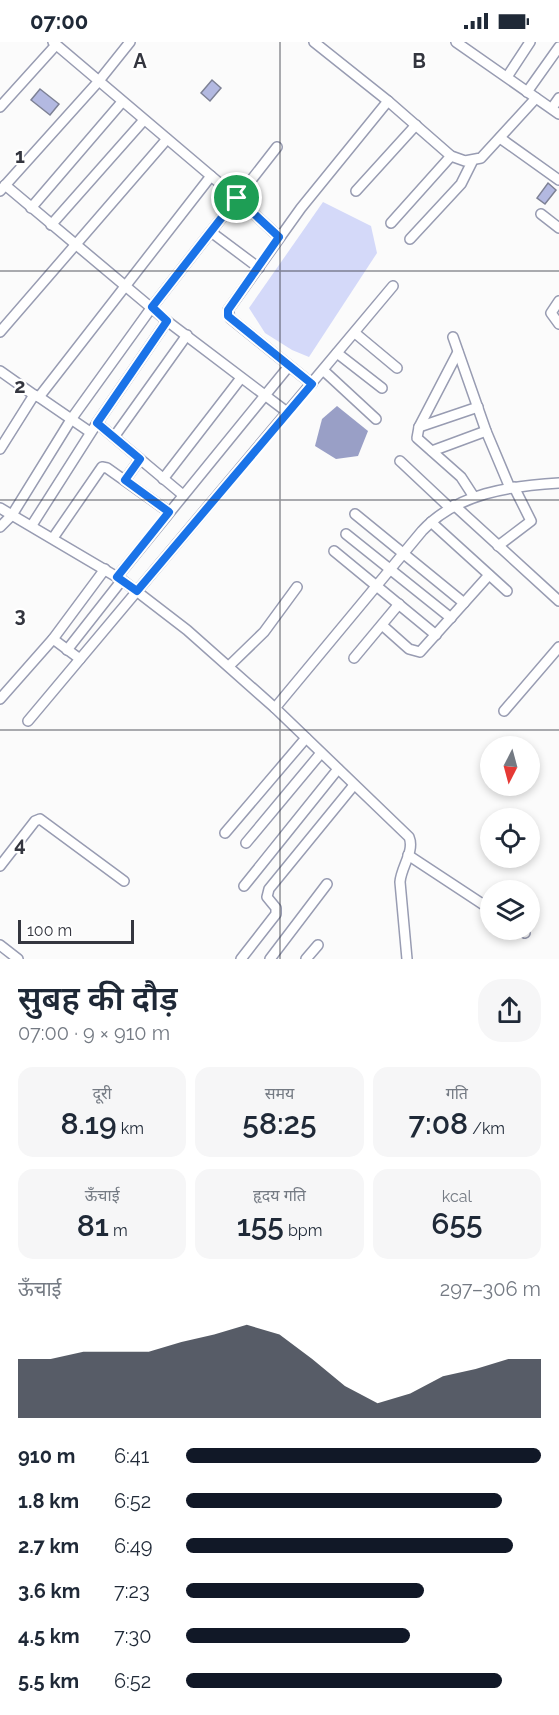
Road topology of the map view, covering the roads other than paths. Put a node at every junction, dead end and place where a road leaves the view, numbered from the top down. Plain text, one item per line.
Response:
1 (130, 42) edge
2 (314, 42) edge
3 (456, 42) edge
4 (530, 42) edge
5 (54, 43) edge
6 (559, 47) edge
7 (507, 78) junction
8 (98, 82) junction
9 (527, 92) junction
10 (536, 98) junction
11 (559, 98) edge
12 (388, 101) junction
13 (122, 102) junction
14 (0, 107) edge
15 (555, 111) edge
16 (144, 120) junction
17 (416, 125) junction
18 (500, 138) junction
19 (166, 139) junction
20 (277, 147) dead end
21 (451, 156) junction
22 (472, 162) junction
23 (211, 176) junction
24 (559, 180) edge
25 (2, 188) edge
26 (356, 191) dead end
27 (237, 198) junction
28 (31, 208) junction
29 (541, 214) dead end
30 (392, 223) dead end
31 (51, 225) junction
32 (559, 228) edge
33 (211, 232) junction
34 (279, 237) junction
35 (410, 239) dead end
36 (74, 245) junction
37 (259, 268) junction
38 (124, 286) junction
39 (393, 286) dead end
40 (559, 301) edge
41 (152, 307) junction
42 (167, 321) junction
43 (559, 324) edge
44 (0, 332) edge
45 (355, 333) junction
46 (187, 334) junction
47 (453, 337) dead end
48 (458, 352) junction
49 (337, 353) junction
50 (289, 366) junction
51 (397, 368) dead end
52 (322, 370) junction
53 (0, 371) edge
54 (241, 378) junction
55 (312, 384) junction
56 (382, 388) dead end
57 (37, 396) junction
58 (264, 396) junction
59 (478, 407) junction
60 (287, 412) junction
61 (72, 418) junction
62 (376, 419) dead end
63 (97, 423) junction
64 (419, 427) junction
65 (486, 431) junction
66 (90, 432) junction
67 (114, 437) junction
68 (0, 449) edge
69 (432, 452) junction
70 (140, 459) junction
71 (400, 461) dead end
72 (164, 479) junction
73 (125, 480) junction
74 (559, 483) edge
75 (512, 488) junction
76 (183, 495) junction
77 (474, 497) junction
78 (452, 506) junction
79 (0, 508) edge
80 (169, 512) junction
81 (355, 514) dead end
82 (12, 515) junction
83 (430, 522) junction
84 (32, 525) junction
85 (0, 527) edge
86 (346, 534) dead end
87 (53, 538) junction
88 (498, 546) junction
89 (334, 551) dead end
90 (404, 553) junction
91 (105, 569) junction
92 (391, 569) junction
93 (489, 575) junction
94 (120, 578) junction
95 (377, 586) junction
96 (297, 587) dead end
97 (137, 591) junction
98 (507, 591) dead end
99 (557, 597) edge
100 (464, 603) junction
101 (399, 604) junction
102 (451, 618) junction
103 (382, 625) junction
104 (436, 635) junction
105 (53, 639) junction
106 (559, 647) edge
107 (67, 650) junction
108 (354, 658) dead end
109 (80, 659) junction
110 (229, 666) junction
111 (0, 699) edge
112 (275, 708) junction
113 (504, 711) dead end
114 (28, 721) dead end
115 (306, 738) junction
116 (321, 753) junction
117 (338, 769) junction
118 (354, 785) junction
119 (225, 833) dead end
120 (246, 843) dead end
121 (408, 855) junction
122 (0, 866) edge
123 (124, 880) dead end
124 (327, 884) dead end
125 (244, 886) dead end
126 (480, 902) edge
127 (0, 945) edge
128 (318, 945) dead end
129 (18, 959) edge
130 (241, 959) edge
131 (270, 959) edge
132 (306, 959) edge
133 (407, 959) edge

1 - 8 street
2 - 12 street
3 - 7 street
4 - 7 street
5 - 8 street
5 - 14 street
6 - 9 street
7 - 9 street
8 - 13 street
8 - 25 street
9 - 10 street
10 - 15 street
10 - 18 street
11 - 15 street
12 - 17 street
12 - 34 street
13 - 16 street
13 - 28 street
16 - 19 street
16 - 31 street
17 - 21 street
17 - 26 street
18 - 22 street
18 - 24 street
19 - 23 street
19 - 36 street
20 - 27 street
21 - 22 street
21 - 30 street
22 - 35 street
23 - 27 street
23 - 38 street
25 - 28 street
27 - 33 street
27 - 34 street
28 - 31 street
29 - 32 street
31 - 36 street
33 - 37 street
33 - 41 street
34 - 37 street
36 - 38 street
36 - 44 street
37 - 50 street
38 - 41 street
38 - 57 street
39 - 45 street
40 - 43 street
41 - 42 street
41 - 61 street
42 - 46 street
42 - 63 street
45 - 49 street
45 - 51 street
46 - 54 street
46 - 67 street
47 - 48 street
48 - 59 street
48 - 64 street
49 - 52 street
49 - 56 street
50 - 55 street
50 - 58 street
52 - 55 street
52 - 62 street
53 - 57 street
54 - 58 street
54 - 72 street
55 - 60 street
57 - 61 street
57 - 68 street
58 - 60 street
58 - 76 street
59 - 64 street
59 - 65 street
60 - 97 street
61 - 66 street
61 - 82 street
63 - 66 street
63 - 67 street
64 - 69 street
65 - 69 street
65 - 75 street
66 - 84 street
67 - 70 street
69 - 77 street
70 - 72 street
70 - 73 street
71 - 78 street
72 - 76 street
73 - 80 street
73 - 87 street
74 - 75 street
75 - 77 street
75 - 88 street
76 - 80 street
77 - 78 street
78 - 83 street
78 - 88 street
79 - 82 street
80 - 94 street
81 - 90 street
82 - 84 street
82 - 85 street
83 - 90 street
83 - 93 street
84 - 87 street
86 - 92 street
87 - 91 street
88 - 99 street
89 - 95 street
90 - 92 street
90 - 100 street
91 - 94 street
91 - 105 street
92 - 95 street
92 - 102 street
93 - 98 street
93 - 100 street
94 - 97 street
94 - 107 street
95 - 101 street
95 - 112 street
96 - 110 street
97 - 109 street
97 - 110 street
100 - 102 street
101 - 103 street
101 - 104 street
102 - 104 street
103 - 104 street
103 - 108 street
105 - 107 street
105 - 111 street
106 - 113 street
107 - 109 street
109 - 114 street
110 - 112 street
112 - 115 street
115 - 116 street
115 - 119 street
116 - 117 street
116 - 120 street
117 - 118 street
117 - 125 street
118 - 121 street
118 - 130 street
121 - 126 street
121 - 133 street
122 - 123 street
124 - 131 street
127 - 129 street
128 - 132 street

